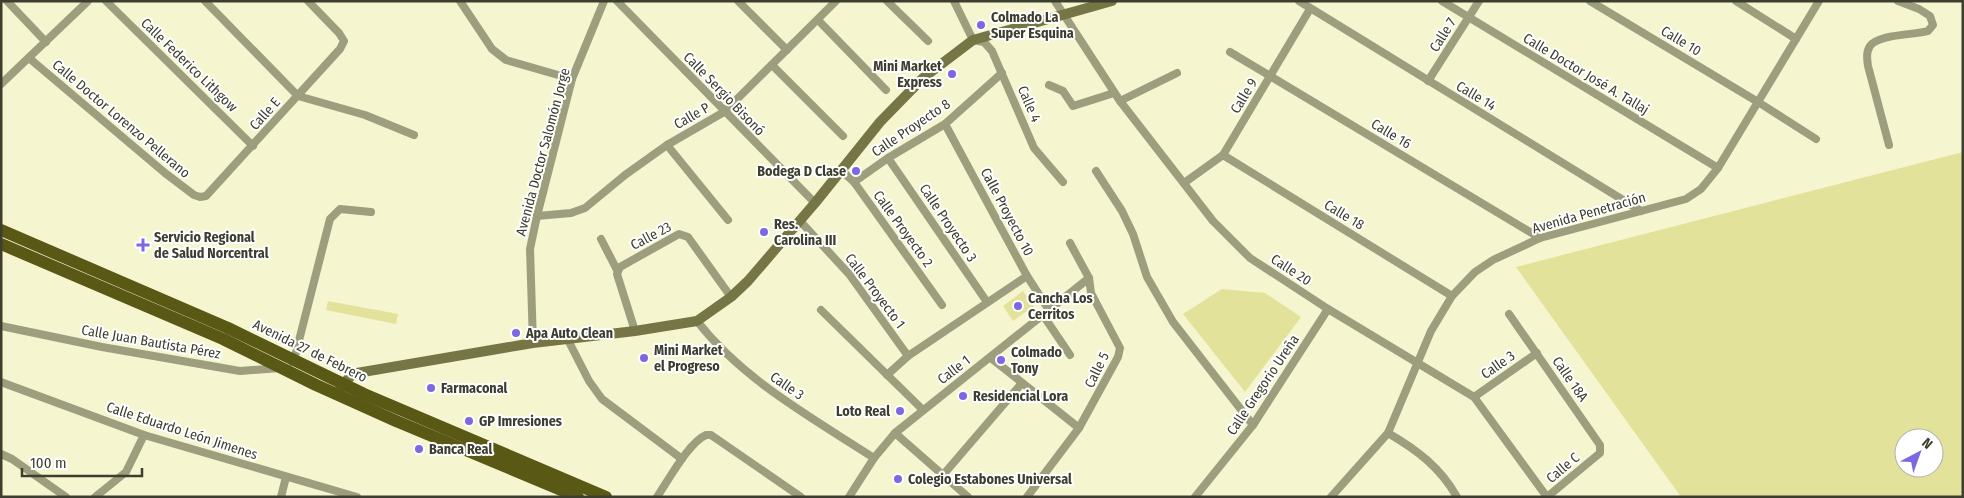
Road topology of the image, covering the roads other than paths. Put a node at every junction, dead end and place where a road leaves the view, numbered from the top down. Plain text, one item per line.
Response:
1 (7, 1) edge
2 (88, 1) edge
3 (106, 1) edge
4 (205, 1) edge
5 (308, 1) edge
6 (460, 1) edge
7 (604, 1) edge
8 (617, 1) edge
9 (738, 1) edge
10 (836, 1) edge
11 (887, 1) edge
12 (954, 1) edge
13 (1054, 1) edge
14 (1112, 1) edge
15 (1299, 1) edge
16 (1442, 1) edge
17 (1479, 1) edge
18 (1590, 1) edge
19 (1736, 1) edge
20 (1819, 1) edge
21 (1898, 1) edge
22 (1310, 9) junction
23 (1064, 15) junction
24 (1469, 18) junction
25 (818, 20) junction
26 (1796, 39) junction
27 (973, 40) junction
28 (928, 41) dead end
29 (46, 42) junction
30 (787, 50) junction
31 (1230, 52) dead end
32 (29, 58) junction
33 (772, 65) junction
34 (1002, 73) junction
35 (1177, 73) dead end
36 (1270, 76) junction
37 (572, 79) junction
38 (1428, 81) junction
39 (1, 84) edge
40 (1049, 85) dead end
41 (886, 90) dead end
42 (1114, 93) junction
43 (298, 96) junction
44 (1120, 101) junction
45 (1758, 102) junction
46 (724, 112) junction
47 (945, 124) junction
48 (414, 135) dead end
49 (843, 136) dead end
50 (1816, 139) dead end
51 (666, 145) junction
52 (1890, 145) dead end
53 (253, 146) junction
54 (1223, 156) junction
55 (888, 158) junction
56 (1718, 168) junction
57 (841, 170) junction
58 (1096, 171) dead end
59 (854, 182) junction
60 (1063, 182) dead end
61 (1184, 183) junction
62 (200, 197) joint
63 (815, 203) junction
64 (1641, 211) junction
65 (371, 212) dead end
66 (537, 216) junction
67 (728, 220) dead end
68 (800, 221) junction
69 (1, 230) edge
70 (1540, 238) junction
71 (600, 239) dead end
72 (1070, 243) dead end
73 (1, 244) edge
74 (617, 270) junction
75 (1027, 276) junction
76 (1089, 278) junction
77 (1452, 296) junction
78 (731, 297) junction
79 (987, 302) junction
80 (942, 305) dead end
81 (1328, 309) junction
82 (820, 310) dead end
83 (1046, 312) junction
84 (1509, 314) dead end
85 (697, 320) junction
86 (1, 326) edge
87 (635, 331) junction
88 (568, 340) junction
89 (534, 343) junction
90 (1537, 353) junction
91 (1070, 355) dead end
92 (908, 356) junction
93 (990, 358) junction
94 (294, 360) junction
95 (1417, 363) junction
96 (282, 368) junction
97 (886, 375) junction
98 (1, 382) edge
99 (1022, 383) junction
100 (341, 390) junction
101 (1474, 397) junction
102 (923, 410) junction
103 (1254, 425) junction
104 (1079, 428) junction
105 (895, 433) junction
106 (1388, 433) junction
107 (144, 435) junction
108 (1, 454) edge
109 (874, 458) junction
110 (1594, 458) joint
111 (682, 459) junction
112 (943, 475) junction
113 (286, 477) junction
114 (852, 495) edge
115 (66, 497) edge
116 (95, 497) edge
117 (281, 497) edge
118 (357, 497) edge
119 (578, 497) edge
120 (606, 497) edge
121 (658, 497) edge
122 (801, 497) edge
123 (968, 497) edge
124 (1027, 497) edge
125 (1195, 497) edge
126 (1331, 497) edge
127 (1457, 497) edge
128 (1547, 497) edge

1 - 29 street, Calle Doctor Lorenzo Pellerano
2 - 29 street
3 - 53 street, Calle Federico Lithgow
4 - 43 street
5 - 43 street, Calle E
6 - 37 street
7 - 37 street, Avenida Doctor Salomón Jorge
8 - 46 street, Calle Sergio Bisonó
9 - 30 street
10 - 25 street, Calle P
11 - 28 street
12 - 27 street
13 - 23 street, Calle 20
14 - 23 street
15 - 22 street, Calle 14
16 - 24 street, Calle Doctor José A. Tallaj
17 - 24 street, Calle 7
18 - 45 street, Calle 10
19 - 26 street
20 - 26 street, Avenida Penetración
21 - 52 street
22 - 36 street, Calle 9
22 - 38 street, Calle 14
23 - 27 street
23 - 42 street, Calle 20
24 - 38 street, Calle 7
24 - 56 street, Calle Doctor José A. Tallaj
25 - 30 street, Calle P
25 - 41 street
26 - 45 street, Avenida Penetración
27 - 34 street, Calle 4
27 - 57 street
29 - 32 street
30 - 33 street, Calle P
31 - 36 street, Calle 16
32 - 39 street
32 - 62 street, Calle Doctor Lorenzo Pellerano
33 - 46 street, Calle P
33 - 49 street
34 - 47 street, Calle Proyecto 8
34 - 60 street, Calle 4
35 - 44 street
36 - 54 street, Calle 9
36 - 70 street, Calle 16
37 - 66 street, Avenida Doctor Salomón Jorge
38 - 64 street, Calle 14
40 - 42 street
42 - 44 street, Calle 20
43 - 48 street
43 - 53 street, Calle E
44 - 61 street, Calle 20
45 - 50 street, Calle 10
45 - 56 street, Avenida Penetración
46 - 51 street, Calle P
46 - 63 street, Calle Sergio Bisonó
47 - 55 street, Calle Proyecto 8
47 - 75 street, Calle Proyecto 10
51 - 66 street, Calle P
51 - 67 street
53 - 62 street, Calle E
54 - 61 street, Calle 9
54 - 77 street, Calle 18
55 - 59 street, Calle Proyecto 8
55 - 79 street, Calle Proyecto 3
56 - 64 street, Avenida Penetración
57 - 59 street, Calle Proyecto 2
57 - 63 street
58 - 103 street
59 - 80 street, Calle Proyecto 2
61 - 81 street, Calle 20
63 - 68 street
64 - 70 street, Avenida Penetración
65 - 94 street
66 - 89 street, Avenida Doctor Salomón Jorge
68 - 78 street
68 - 92 street, Calle Proyecto 1
69 - 94 main road, Avenida 27 de Febrero
70 - 77 street, Avenida Penetración
71 - 74 street
72 - 76 street, Calle 5
73 - 96 main road, Avenida 27 de Febrero
74 - 78 street, Calle 23
74 - 87 street
75 - 79 street
75 - 83 street, Calle Proyecto 10
76 - 83 street, Calle 1
76 - 104 street, Calle 5
77 - 95 street, Avenida Penetración
78 - 85 street
79 - 92 street
81 - 95 street, Calle 20
81 - 103 street, Calle Gregorio Ureña
82 - 97 street
83 - 91 street, Calle Proyecto 10
83 - 93 street, Calle 1
84 - 90 street, Calle 18A
85 - 87 street
85 - 109 street, Calle 3
86 - 96 street, Calle Juan Bautista Pérez
87 - 88 street
88 - 89 street
88 - 111 street
89 - 100 street
90 - 101 street, Calle 3
90 - 110 street, Calle 18A
92 - 97 street
93 - 99 street
93 - 102 street, Calle 1
94 - 96 street, Calle Juan Bautista Pérez
94 - 100 main road, Avenida 27 de Febrero
95 - 101 street, Calle 20
95 - 106 street, Avenida Penetración
96 - 100 main road, Avenida 27 de Febrero
97 - 102 street
98 - 107 street, Calle Eduardo León Jimenes
99 - 104 street
99 - 112 street
100 - 119 main road, Avenida 27 de Febrero
100 - 120 main road, Avenida 27 de Febrero
101 - 128 street, Calle 20
102 - 105 street, Calle 1
103 - 125 street, Calle Gregorio Ureña
104 - 124 street, Calle 5
105 - 109 street, Calle 1
105 - 112 street
106 - 126 street, Avenida Penetración
106 - 127 street
107 - 113 street, Calle Eduardo León Jimenes
107 - 116 street
108 - 115 street
109 - 114 street, Calle 1
110 - 128 street, Calle C
111 - 121 street
111 - 122 street
112 - 123 street
113 - 117 street
113 - 118 street, Calle Eduardo León Jimenes

